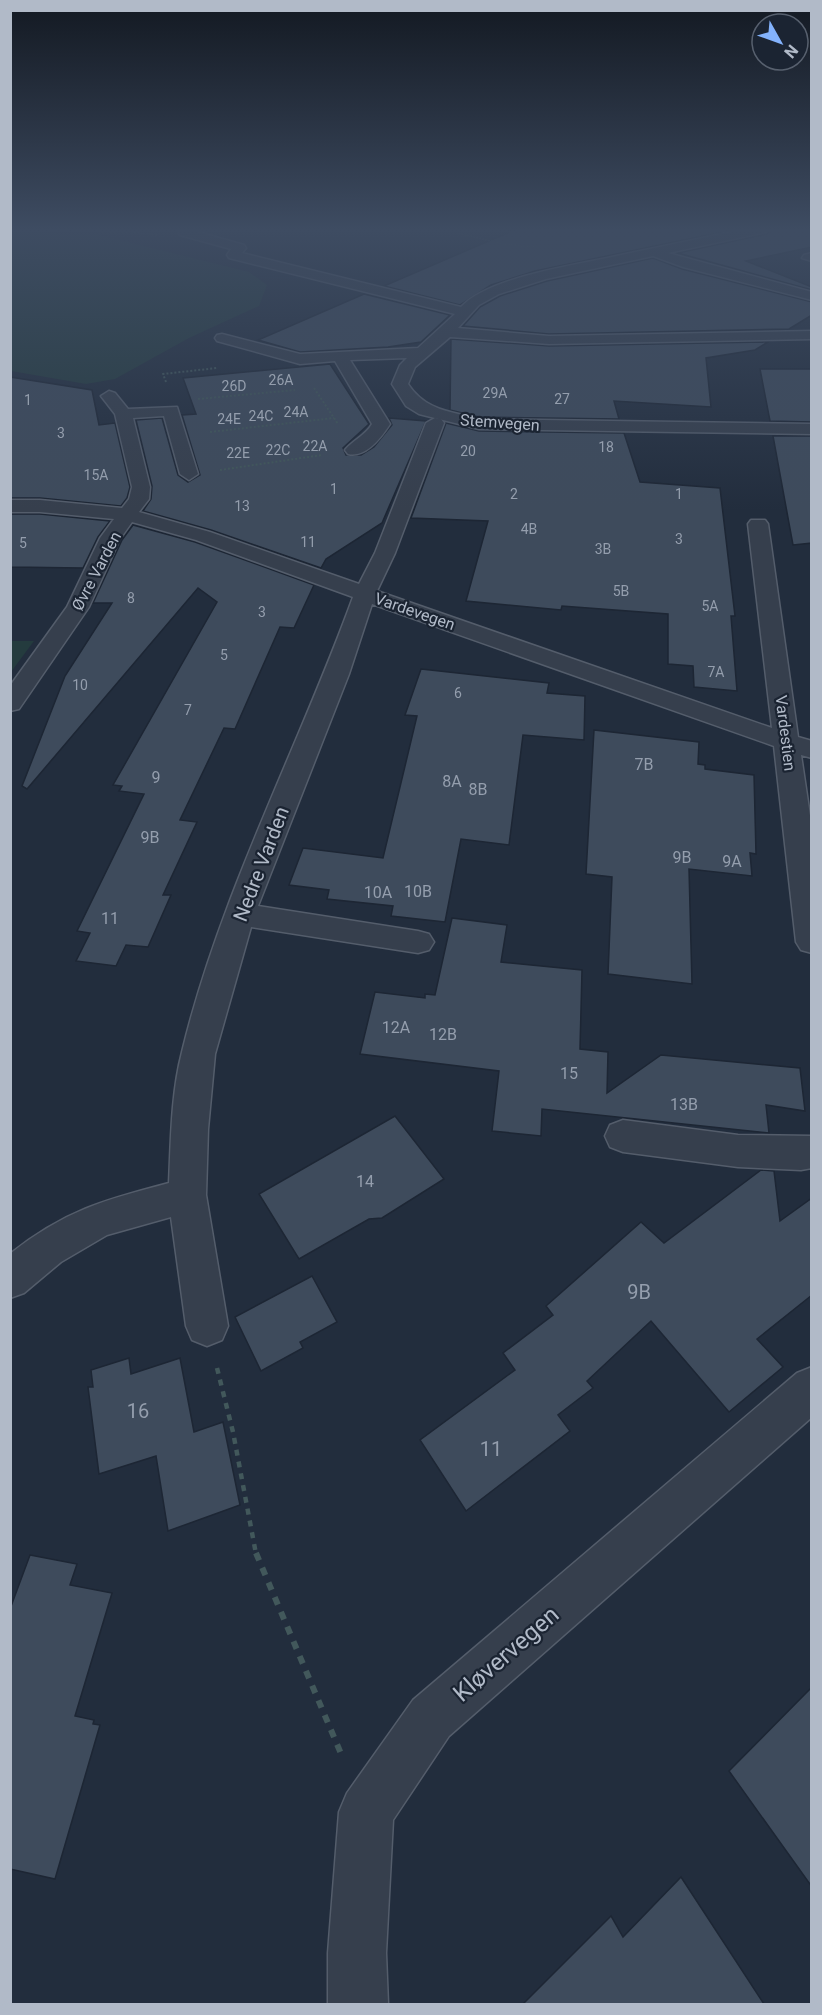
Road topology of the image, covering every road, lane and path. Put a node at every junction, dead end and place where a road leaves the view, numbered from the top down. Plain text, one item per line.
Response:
1 (455, 322) edge
2 (447, 332) junction
3 (812, 335) edge
4 (222, 338) dead end
5 (420, 354) junction
6 (340, 357) junction
7 (300, 359) junction
8 (226, 367) dead end
9 (163, 374) dead end
10 (314, 388) junction
11 (110, 396) dead end
12 (197, 400) dead end
13 (123, 414) junction
14 (334, 418) junction
15 (435, 423) dead end
16 (812, 429) edge
17 (180, 435) junction
18 (354, 450) junction
19 (189, 474) joint
20 (10, 506) edge
21 (128, 515) junction
22 (758, 524) dead end
23 (364, 594) junction
24 (10, 704) edge
25 (787, 741) junction
26 (812, 750) edge
27 (240, 914) junction
28 (418, 942) dead end
29 (812, 942) edge
30 (623, 1136) dead end
31 (812, 1152) edge
32 (187, 1195) junction
33 (10, 1279) edge
34 (207, 1326) joint
35 (812, 1388) edge
36 (366, 1812) junction
37 (358, 2004) edge

1 - 2 street, Stemvegen
2 - 3 street
2 - 5 street, Stemvegen
4 - 7 street
5 - 6 street
5 - 16 street, Stemvegen
6 - 7 street
6 - 18 street
7 - 10 path
8 - 9 path
10 - 12 path
10 - 14 path
11 - 13 street, Øvre Varden
13 - 17 street
13 - 21 street, Øvre Varden
14 - 17 path
14 - 18 path
15 - 23 street, Nedre Varden
17 - 19 street
18 - 19 path
20 - 21 street, Vardevegen
21 - 23 street, Vardevegen
21 - 24 street, Øvre Varden
22 - 25 street, Vardestien
23 - 25 street, Vardevegen
23 - 27 street, Nedre Varden
25 - 26 street, Vardevegen
25 - 29 street, Vardestien
27 - 28 street
27 - 32 street, Nedre Varden
30 - 31 street
32 - 33 street
32 - 34 street, Nedre Varden
34 - 36 path
35 - 36 street, Kløvervegen
36 - 37 street

